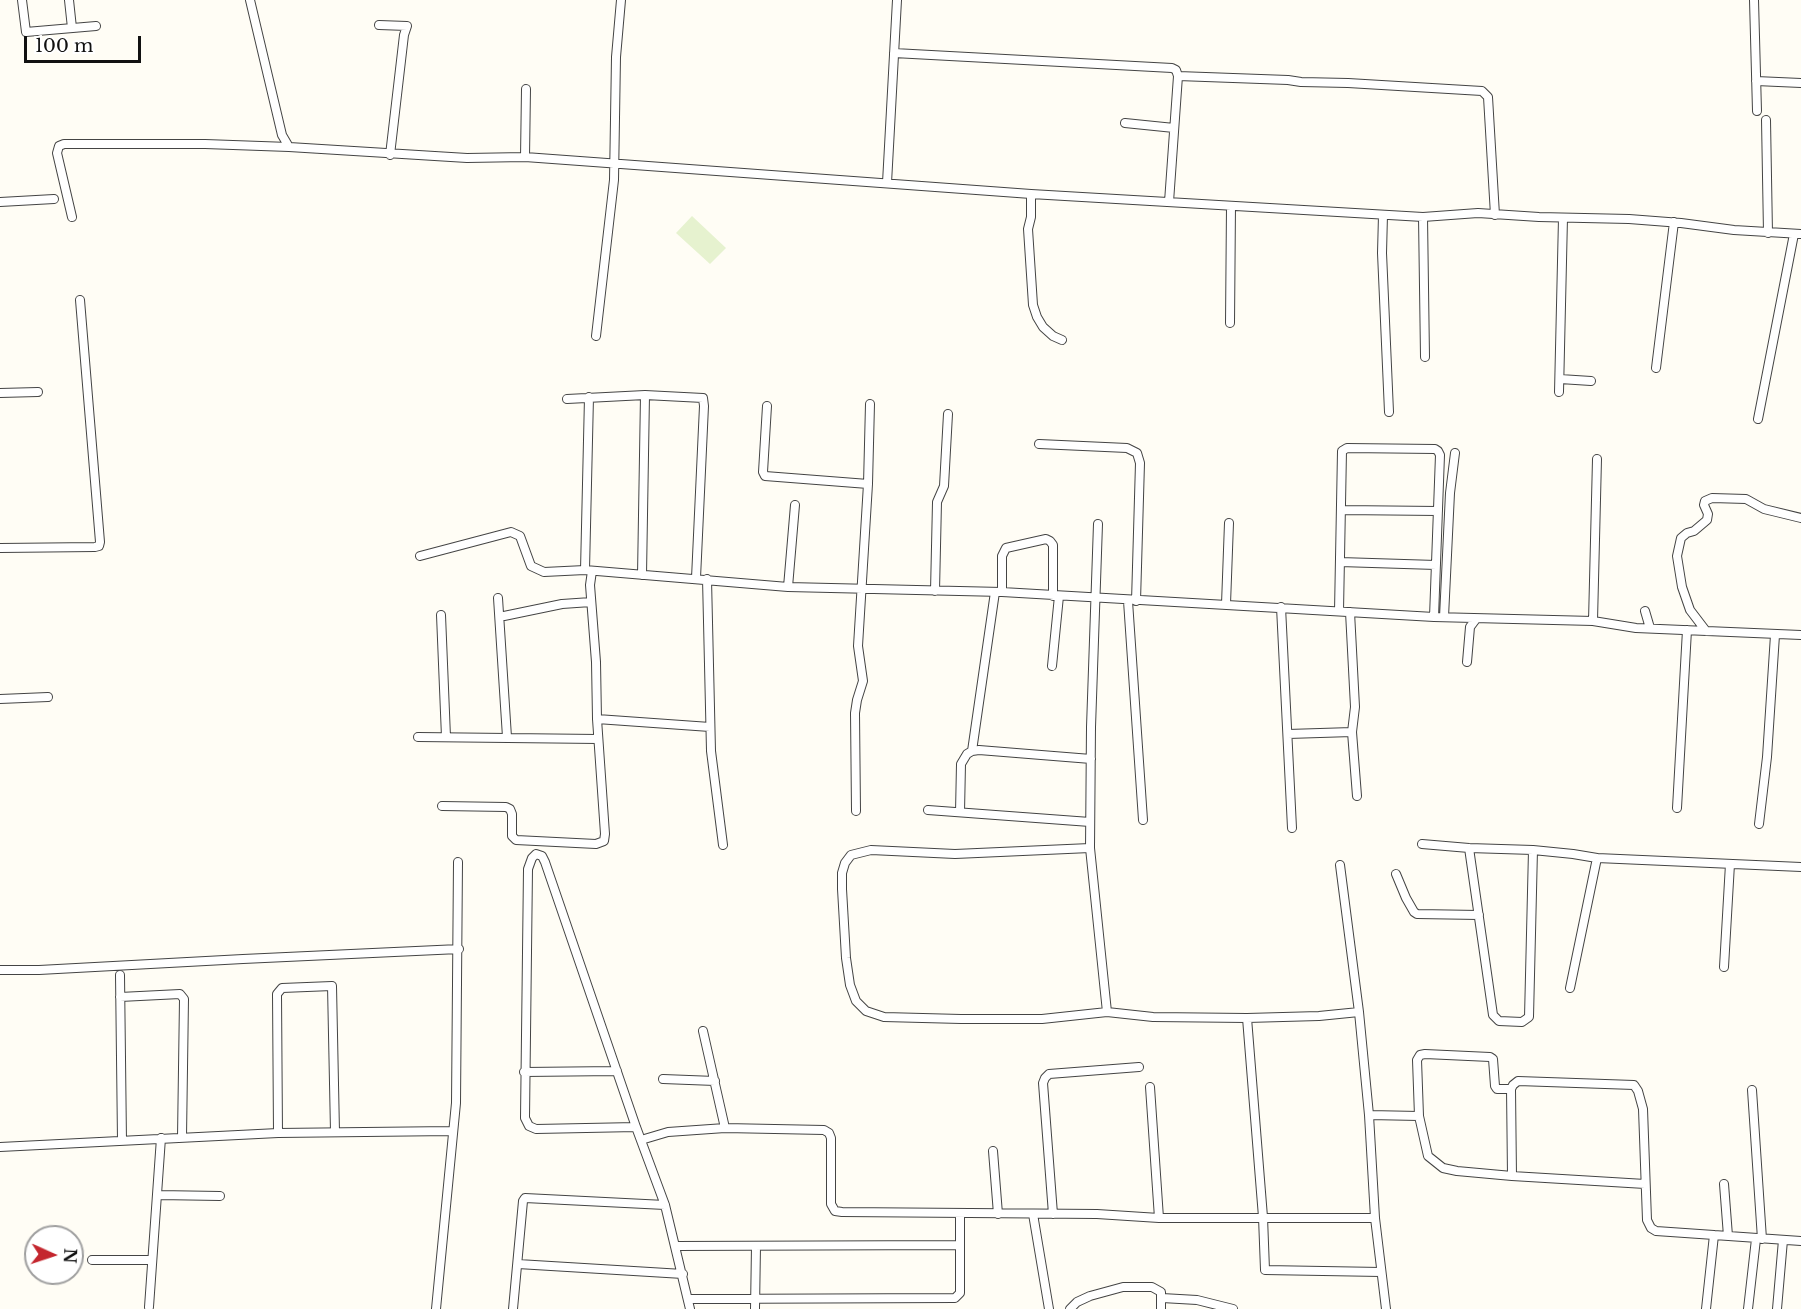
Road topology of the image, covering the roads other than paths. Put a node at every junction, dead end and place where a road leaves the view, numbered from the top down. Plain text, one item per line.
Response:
1 (22, 0) edge
2 (69, 0) edge
3 (250, 0) edge
4 (621, 0) edge
5 (897, 0) edge
6 (1754, 0) edge
7 (379, 25) dead end
8 (96, 26) dead end
9 (72, 28) junction
10 (894, 53) junction
11 (1178, 76) junction
12 (1756, 81) junction
13 (1801, 83) edge
14 (526, 89) dead end
15 (1757, 111) dead end
16 (1766, 120) dead end
17 (1125, 123) dead end
18 (1174, 128) junction
19 (289, 147) junction
20 (390, 154) junction
21 (525, 157) junction
22 (612, 166) junction
23 (887, 183) junction
24 (1031, 194) junction
25 (54, 199) dead end
26 (0, 202) edge
27 (1168, 202) junction
28 (1231, 206) junction
29 (1383, 215) junction
30 (1495, 215) junction
31 (72, 217) dead end
32 (1423, 218) junction
33 (1563, 218) junction
34 (1674, 222) junction
35 (1768, 233) junction
36 (1797, 234) edge
37 (80, 300) dead end
38 (1230, 322) dead end
39 (596, 336) dead end
40 (1062, 340) dead end
41 (1425, 357) dead end
42 (1656, 368) dead end
43 (1560, 379) junction
44 (1591, 381) dead end
45 (38, 392) dead end
46 (1559, 392) dead end
47 (0, 393) edge
48 (645, 395) junction
49 (589, 397) junction
50 (567, 399) dead end
51 (870, 404) dead end
52 (767, 406) dead end
53 (1389, 412) dead end
54 (948, 414) dead end
55 (1758, 419) dead end
56 (1039, 444) dead end
57 (1455, 453) dead end
58 (1597, 459) dead end
59 (868, 484) junction
60 (795, 506) dead end
61 (1341, 510) junction
62 (1438, 512) junction
63 (1801, 518) edge
64 (1229, 523) dead end
65 (1098, 524) dead end
66 (0, 548) edge
67 (420, 556) dead end
68 (1340, 562) junction
69 (1436, 565) junction
70 (589, 571) junction
71 (642, 575) junction
72 (696, 578) junction
73 (707, 579) junction
74 (788, 587) junction
75 (861, 588) junction
76 (935, 591) junction
77 (998, 592) junction
78 (1056, 596) junction
79 (498, 598) dead end
80 (1095, 599) junction
81 (1132, 601) junction
82 (591, 603) junction
83 (1226, 604) junction
84 (1281, 608) junction
85 (1340, 611) junction
86 (1645, 611) dead end
87 (1350, 612) junction
88 (441, 615) dead end
89 (504, 616) dead end
90 (1434, 617) junction
91 (1444, 617) junction
92 (1476, 619) junction
93 (1593, 621) junction
94 (1650, 628) junction
95 (1687, 630) junction
96 (1706, 631) junction
97 (1775, 635) junction
98 (1801, 635) edge
99 (1467, 662) dead end
100 (1052, 666) dead end
101 (48, 697) dead end
102 (0, 699) edge
103 (597, 719) junction
104 (710, 727) junction
105 (1352, 732) junction
106 (1288, 734) junction
107 (418, 737) dead end
108 (446, 737) junction
109 (507, 737) junction
110 (598, 739) junction
111 (972, 751) junction
112 (1091, 759) junction
113 (1357, 796) dead end
114 (442, 806) dead end
115 (1677, 808) dead end
116 (928, 810) dead end
117 (856, 811) dead end
118 (960, 812) junction
119 (1143, 820) dead end
120 (1090, 822) junction
121 (1759, 824) dead end
122 (1292, 828) dead end
123 (1422, 844) dead end
124 (723, 845) dead end
125 (1090, 848) junction
126 (1469, 848) junction
127 (1533, 850) junction
128 (1597, 858) junction
129 (459, 862) dead end
130 (1730, 864) junction
131 (1340, 865) dead end
132 (1801, 867) edge
133 (1396, 874) dead end
134 (1479, 915) junction
135 (459, 949) junction
136 (1724, 967) dead end
137 (0, 970) edge
138 (120, 975) dead end
139 (1570, 988) dead end
140 (120, 997) junction
141 (1107, 1012) junction
142 (1359, 1012) junction
143 (1247, 1018) junction
144 (703, 1031) dead end
145 (1139, 1067) dead end
146 (617, 1071) junction
147 (524, 1072) junction
148 (663, 1079) dead end
149 (715, 1081) junction
150 (1150, 1087) dead end
151 (1511, 1089) junction
152 (1752, 1090) dead end
153 (1369, 1115) junction
154 (1419, 1116) junction
155 (636, 1127) junction
156 (725, 1128) junction
157 (452, 1131) junction
158 (334, 1132) junction
159 (278, 1133) junction
160 (182, 1137) junction
161 (161, 1138) junction
162 (641, 1140) junction
163 (122, 1141) junction
164 (0, 1147) edge
165 (993, 1151) dead end
166 (1512, 1176) junction
167 (1645, 1184) junction
168 (1724, 1184) dead end
169 (158, 1196) junction
170 (220, 1196) dead end
171 (665, 1205) junction
172 (960, 1214) junction
173 (998, 1214) junction
174 (1033, 1214) junction
175 (1053, 1214) junction
176 (1263, 1217) junction
177 (1159, 1218) junction
178 (1375, 1218) junction
179 (1714, 1235) junction
180 (1728, 1236) junction
181 (1759, 1239) junction
182 (1783, 1240) junction
183 (1801, 1241) edge
184 (959, 1245) junction
185 (676, 1246) junction
186 (756, 1246) junction
187 (92, 1260) dead end
188 (152, 1260) junction
189 (518, 1264) junction
190 (1382, 1272) junction
191 (682, 1274) junction
192 (755, 1297) junction
193 (1162, 1298) junction
194 (689, 1299) junction
195 (149, 1307) dead end
196 (436, 1309) edge
197 (513, 1309) edge
198 (690, 1309) edge
199 (755, 1309) edge
200 (1049, 1309) edge
201 (1070, 1309) edge
202 (1161, 1309) edge
203 (1233, 1309) edge
204 (1386, 1309) edge
205 (1706, 1309) edge
206 (1748, 1309) edge
207 (1777, 1309) edge

1 - 9 street
2 - 9 street
3 - 19 street
4 - 22 street
5 - 10 street
6 - 12 street
7 - 20 street
8 - 9 street
10 - 11 street
10 - 23 street
11 - 18 street
11 - 30 street
12 - 13 street
12 - 15 street
14 - 21 street
16 - 35 street
17 - 18 street
18 - 27 street
19 - 20 street
19 - 31 street
20 - 21 street
21 - 22 street
22 - 23 street
22 - 39 street
23 - 24 street
24 - 27 street
24 - 40 street
25 - 26 street
27 - 28 street
28 - 29 street
28 - 38 street
29 - 32 street
29 - 53 street
30 - 32 street
30 - 33 street
32 - 41 street
33 - 34 street
33 - 43 street
34 - 35 street
34 - 42 street
35 - 36 street
36 - 55 street
37 - 66 street
43 - 44 street
43 - 46 street
45 - 47 street
48 - 49 street
48 - 71 street
48 - 72 street
49 - 50 street
49 - 70 street
51 - 59 street
52 - 59 street
54 - 76 street
56 - 81 street
57 - 91 street
58 - 93 street
59 - 75 street
60 - 74 street
61 - 62 street
61 - 62 street
61 - 68 street
62 - 69 street
63 - 96 street
64 - 83 street
65 - 80 street
67 - 70 street
68 - 69 street
68 - 85 street
69 - 90 street
70 - 71 street
70 - 82 street
71 - 72 street
72 - 73 street
73 - 74 street
73 - 104 street
74 - 75 street
75 - 76 street
75 - 117 street
76 - 77 street
77 - 78 street
77 - 78 street
77 - 111 street
78 - 80 street
78 - 100 street
79 - 109 street
80 - 81 street
80 - 112 street
81 - 83 street
81 - 119 street
82 - 89 street
82 - 103 street
83 - 84 street
84 - 85 street
84 - 106 street
85 - 87 street
86 - 94 street
87 - 90 street
87 - 105 street
88 - 108 street
90 - 91 street
91 - 92 street
92 - 93 street
92 - 99 street
93 - 94 street
94 - 95 street
95 - 96 street
95 - 115 street
96 - 97 street
97 - 98 street
97 - 121 street
101 - 102 street
103 - 104 street
103 - 110 street
104 - 124 street
105 - 106 street
105 - 113 street
106 - 122 street
107 - 108 street
108 - 109 street
109 - 110 street
110 - 114 street
111 - 112 street
111 - 118 street
112 - 120 street
116 - 118 street
118 - 120 street
120 - 125 street
123 - 126 street
125 - 141 street
125 - 141 street
126 - 127 street
126 - 134 street
127 - 128 street
127 - 134 street
128 - 130 street
128 - 139 street
129 - 135 street
130 - 132 street
130 - 136 street
131 - 142 street
133 - 134 street
135 - 137 street
135 - 157 street
138 - 140 street
140 - 160 street
140 - 163 street
141 - 143 street
142 - 143 street
142 - 153 street
143 - 176 street
144 - 149 street
145 - 175 street
146 - 147 street
146 - 147 street
146 - 155 street
147 - 155 street
148 - 149 street
149 - 156 street
150 - 177 street
151 - 154 street
151 - 166 street
151 - 167 street
152 - 181 street
153 - 154 street
153 - 178 street
154 - 166 street
155 - 162 street
156 - 162 street
156 - 172 street
157 - 158 street
157 - 196 street
158 - 159 street
158 - 159 street
159 - 160 street
160 - 161 street
161 - 163 street
161 - 169 street
162 - 171 street
163 - 164 street
165 - 173 street
166 - 167 street
167 - 179 street
168 - 180 street
169 - 170 street
169 - 188 street
171 - 185 street
171 - 189 street
172 - 173 street
172 - 184 street
173 - 174 street
174 - 175 street
174 - 200 street
175 - 177 street
176 - 177 street
176 - 178 street
176 - 190 street
178 - 190 street
179 - 180 street
179 - 205 street
180 - 181 street
181 - 182 street
181 - 206 street
182 - 183 street
182 - 207 street
184 - 186 street
184 - 192 street
185 - 186 street
185 - 191 street
186 - 192 street
187 - 188 street
188 - 195 street
189 - 191 street
189 - 197 street
190 - 204 street
191 - 194 street
192 - 194 street
192 - 199 street
193 - 201 street
193 - 202 street
193 - 203 street
194 - 198 street

